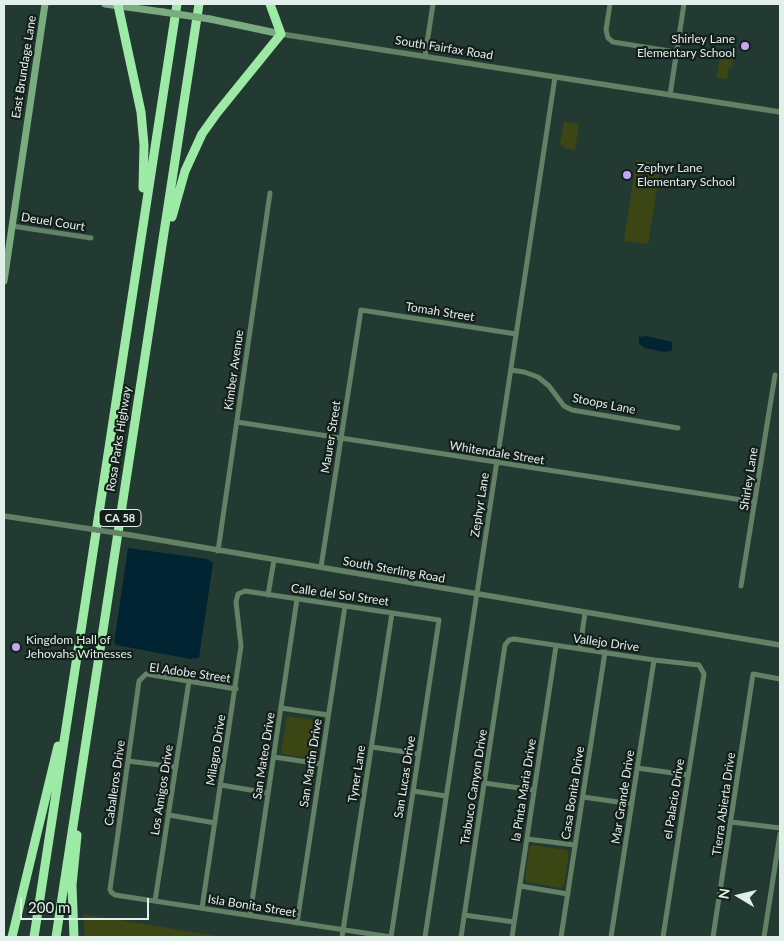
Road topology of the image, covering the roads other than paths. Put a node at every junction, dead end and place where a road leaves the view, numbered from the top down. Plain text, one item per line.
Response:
1 (45, 4) edge
2 (105, 4) edge
3 (176, 4) edge
4 (199, 4) edge
5 (270, 4) edge
6 (433, 4) edge
7 (610, 4) edge
8 (684, 4) edge
9 (119, 5) edge
10 (281, 34) junction
11 (676, 52) junction
12 (425, 56) junction
13 (555, 77) junction
14 (670, 95) junction
15 (780, 112) edge
16 (270, 193) dead end
17 (12, 226) junction
18 (91, 238) dead end
19 (160, 261) junction
20 (4, 273) edge
21 (135, 278) junction
22 (4, 282) edge
23 (360, 310) joint
24 (516, 334) junction
25 (511, 370) junction
26 (775, 375) dead end
27 (237, 422) junction
28 (678, 428) dead end
29 (341, 438) junction
30 (497, 463) junction
31 (755, 502) junction
32 (4, 516) edge
33 (218, 551) junction
34 (274, 560) junction
35 (322, 567) junction
36 (741, 586) dead end
37 (238, 594) joint
38 (476, 594) junction
39 (268, 595) junction
40 (297, 599) junction
41 (345, 606) junction
42 (392, 613) junction
43 (585, 613) junction
44 (439, 620) joint
45 (509, 640) joint
46 (780, 645) edge
47 (556, 646) junction
48 (580, 648) junction
49 (605, 652) junction
50 (654, 660) junction
51 (700, 665) joint
52 (142, 677) joint
53 (780, 679) edge
54 (189, 682) junction
55 (236, 689) junction
56 (281, 708) junction
57 (328, 715) junction
58 (67, 720) junction
59 (372, 747) junction
60 (419, 754) junction
61 (274, 757) junction
62 (128, 761) junction
63 (321, 764) junction
64 (176, 767) junction
65 (637, 768) junction
66 (80, 776) junction
67 (688, 776) junction
68 (484, 783) junction
69 (221, 785) junction
70 (534, 790) junction
71 (413, 791) junction
72 (268, 793) junction
73 (446, 796) junction
74 (583, 797) junction
75 (632, 804) junction
76 (168, 815) junction
77 (731, 822) junction
78 (216, 823) junction
79 (780, 828) edge
80 (780, 834) edge
81 (527, 838) junction
82 (576, 846) junction
83 (520, 886) junction
84 (111, 892) joint
85 (568, 894) junction
86 (155, 901) junction
87 (202, 908) junction
88 (250, 915) junction
89 (464, 915) junction
90 (297, 922) junction
91 (514, 922) junction
92 (344, 930) junction
93 (12, 937) edge
94 (34, 937) edge
95 (56, 937) edge
96 (74, 937) edge
97 (342, 937) edge
98 (391, 937) edge
99 (425, 937) edge
100 (461, 937) edge
101 (512, 937) edge
102 (561, 937) edge
103 (611, 937) edge
104 (663, 937) edge
105 (713, 937) edge
106 (764, 937) edge

1 - 17 main road, East Brundage Lane
2 - 9 main road, South Fairfax Road
3 - 21 highway, Rosa Parks Highway / CA 58
4 - 19 highway, Rosa Parks Highway / CA 58
5 - 10 highway
6 - 12 street
7 - 11 street
8 - 11 street
9 - 10 main road, South Fairfax Road, bridge
9 - 21 highway
10 - 12 street, South Fairfax Road
10 - 19 highway
11 - 14 street
12 - 13 street, South Fairfax Road
13 - 14 street, South Fairfax Road
13 - 24 street, Zephyr Lane
14 - 15 street, South Fairfax Road
16 - 27 street, Kimber Avenue
17 - 18 street, Deuel Court
17 - 20 main road, East Brundage Lane
19 - 66 highway, Rosa Parks Highway / CA 58
20 - 22 main road, East Brundage Lane
21 - 58 highway, Rosa Parks Highway / CA 58
23 - 24 street, Tomah Street
23 - 29 street, Maurer Street
24 - 25 street, Zephyr Lane
25 - 28 street, Stoops Lane
25 - 30 street, Zephyr Lane
26 - 31 street, Shirley Lane
27 - 29 street, Whitendale Street
27 - 33 street, Kimber Avenue
29 - 30 street, Whitendale Street
29 - 35 street, Maurer Street
30 - 31 street, Whitendale Street
30 - 38 street, Zephyr Lane
31 - 36 street, Shirley Lane
32 - 33 street, South Sterling Road, bridge
33 - 34 street, South Sterling Road
34 - 35 street, South Sterling Road
34 - 39 street
35 - 38 street, South Sterling Road
37 - 39 street, Calle del Sol Street
37 - 55 street, Milagro Drive
38 - 43 street, South Sterling Road
38 - 73 street, Zephyr Lane
39 - 40 street, Calle del Sol Street
40 - 41 street, Calle del Sol Street
40 - 56 street, San Mateo Drive
41 - 42 street, Calle del Sol Street
41 - 57 street, San Martin Drive
42 - 44 street, Calle del Sol Street
42 - 59 street, Tyner Lane
43 - 46 street, South Sterling Road
43 - 48 street
44 - 60 street, San Lucas Drive
45 - 47 street, Vallejo Drive
45 - 68 street, Trabuco Canyon Drive
47 - 48 street, Vallejo Drive
47 - 70 street, la Pinta Maria Drive
48 - 49 street, Vallejo Drive
49 - 50 street, Vallejo Drive
49 - 74 street, Casa Bonita Drive
50 - 51 street, Vallejo Drive
50 - 65 street, Mar Grande Drive
51 - 67 street, el Palacio Drive
52 - 54 street, El Adobe Street
52 - 62 street, Caballeros Drive
53 - 77 street, Tierra Abierta Drive
54 - 55 street, El Adobe Street
54 - 64 street, Los Amigos Drive
55 - 69 street, Milagro Drive
56 - 57 street
56 - 61 street, San Mateo Drive
57 - 63 street, San Martin Drive
58 - 93 highway
58 - 94 highway, Rosa Parks Highway / CA 58
59 - 60 street
59 - 92 street, Tyner Lane
60 - 71 street, San Lucas Drive
61 - 63 street
61 - 72 street, San Mateo Drive
62 - 64 street
62 - 84 street, Caballeros Drive
63 - 90 street, San Martin Drive
64 - 76 street, Los Amigos Drive
65 - 67 street
65 - 75 street, Mar Grande Drive
66 - 95 highway, Rosa Parks Highway / CA 58
66 - 96 highway
67 - 104 street, el Palacio Drive
68 - 70 street
68 - 89 street, Trabuco Canyon Drive
69 - 72 street
69 - 78 street, Milagro Drive
70 - 81 street, la Pinta Maria Drive
71 - 73 street
71 - 98 street, San Lucas Drive
72 - 88 street, San Mateo Drive
73 - 99 street, Zephyr Lane
74 - 75 street
74 - 82 street, Casa Bonita Drive
75 - 103 street, Mar Grande Drive
76 - 78 street
76 - 86 street, Los Amigos Drive
77 - 79 street
77 - 105 street, Tierra Abierta Drive
78 - 87 street, Milagro Drive
80 - 106 street
81 - 82 street
81 - 83 street, la Pinta Maria Drive
82 - 85 street, Casa Bonita Drive
83 - 85 street
83 - 91 street, la Pinta Maria Drive
84 - 86 street, Isla Bonita Street
85 - 102 street, Casa Bonita Drive
86 - 87 street, Isla Bonita Street
87 - 88 street, Isla Bonita Street
88 - 90 street, Isla Bonita Street
89 - 91 street
89 - 100 street, Trabuco Canyon Drive
90 - 92 street, Isla Bonita Street
91 - 101 street, la Pinta Maria Drive
92 - 97 street, Tyner Lane
92 - 98 street, Isla Bonita Street

